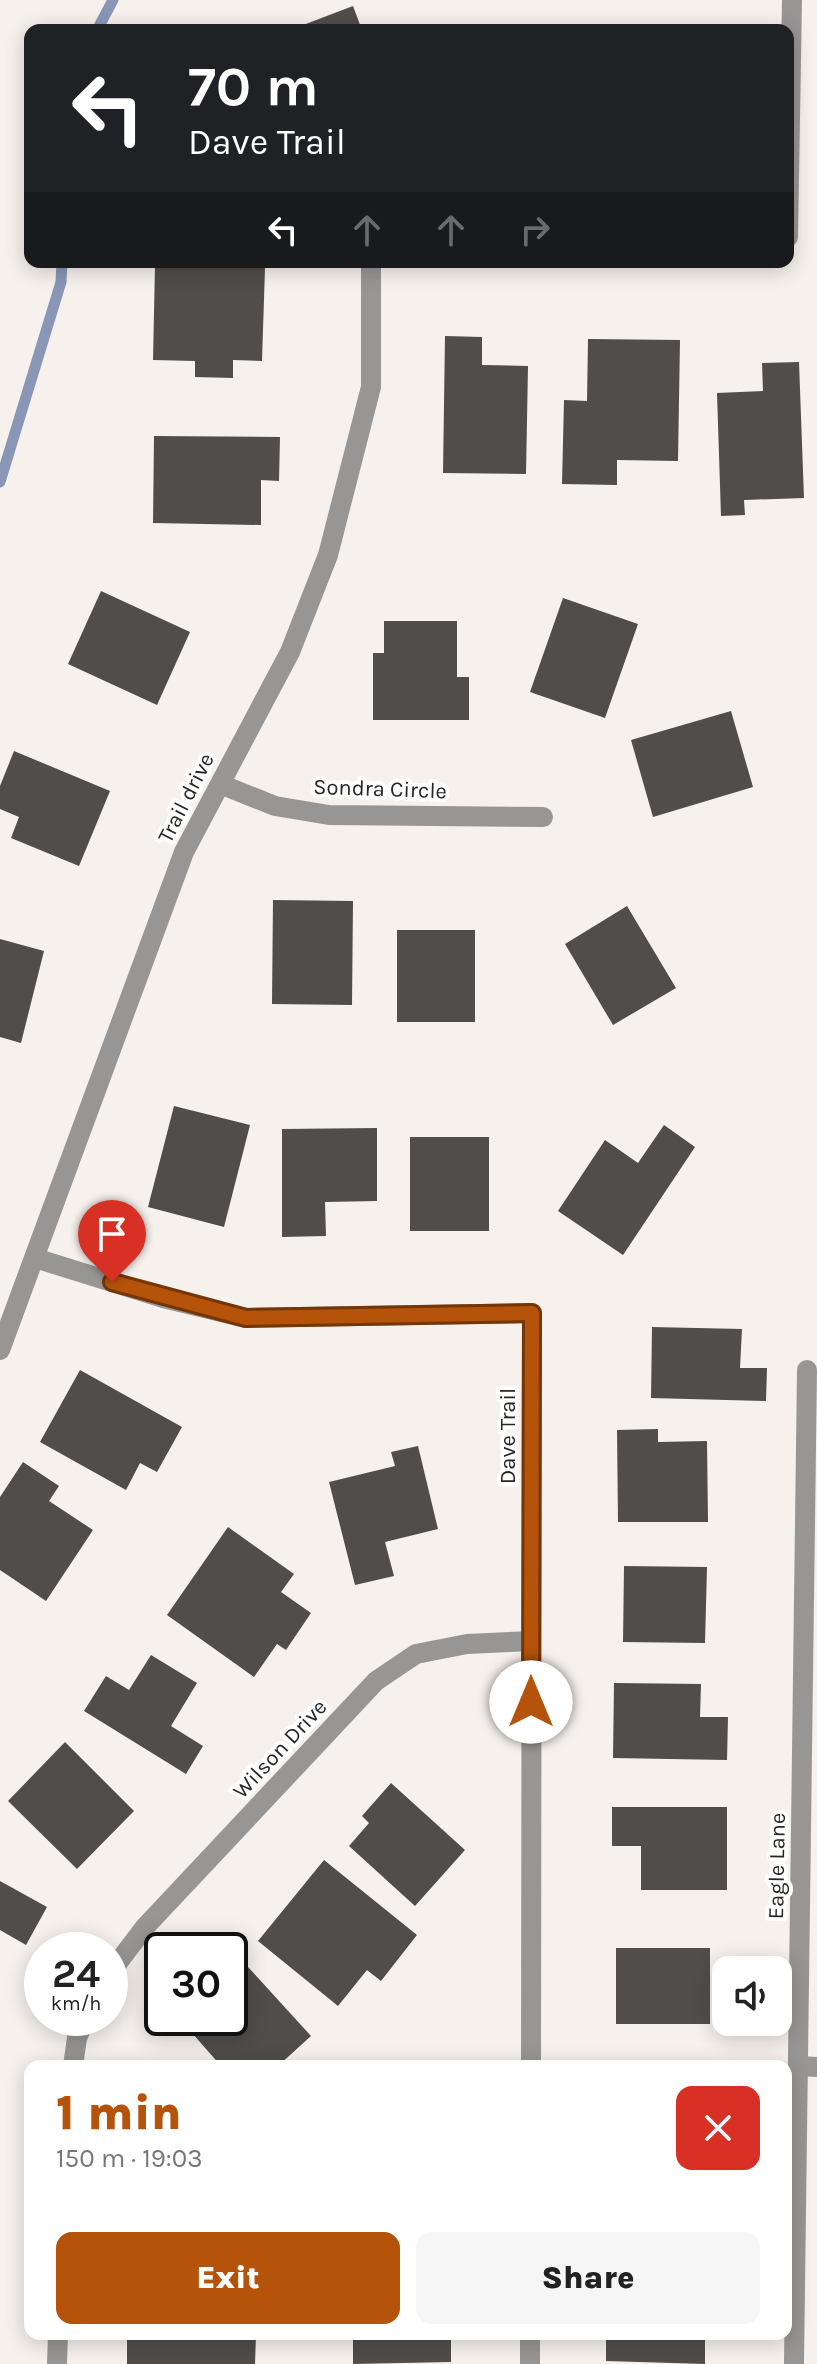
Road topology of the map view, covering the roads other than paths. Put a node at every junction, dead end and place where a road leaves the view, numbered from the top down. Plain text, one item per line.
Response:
1 (792, 0) edge
2 (792, 24) edge
3 (371, 268) edge
4 (220, 784) junction
5 (543, 817) dead end
6 (35, 1258) junction
7 (0, 1350) edge
8 (807, 1370) dead end
9 (812, 1415) edge
10 (531, 1641) junction
11 (128, 1949) edge
12 (78, 2036) edge
13 (74, 2060) edge
14 (531, 2060) edge
15 (808, 2066) edge
16 (58, 2340) edge
17 (530, 2340) edge
18 (57, 2364) edge
19 (530, 2364) edge
20 (794, 2364) edge

1 - 2 street
3 - 4 street, Trail drive
4 - 5 street, Sondra Circle
4 - 6 street, Trail drive
6 - 7 street, Trail drive
6 - 10 street, Dave Trail
8 - 9 street, Eagle Lane
9 - 15 street, Eagle Lane
10 - 11 street, Wilson Drive
10 - 14 street, Dave Trail
12 - 13 street
15 - 20 street, Eagle Lane
16 - 18 street
17 - 19 street

